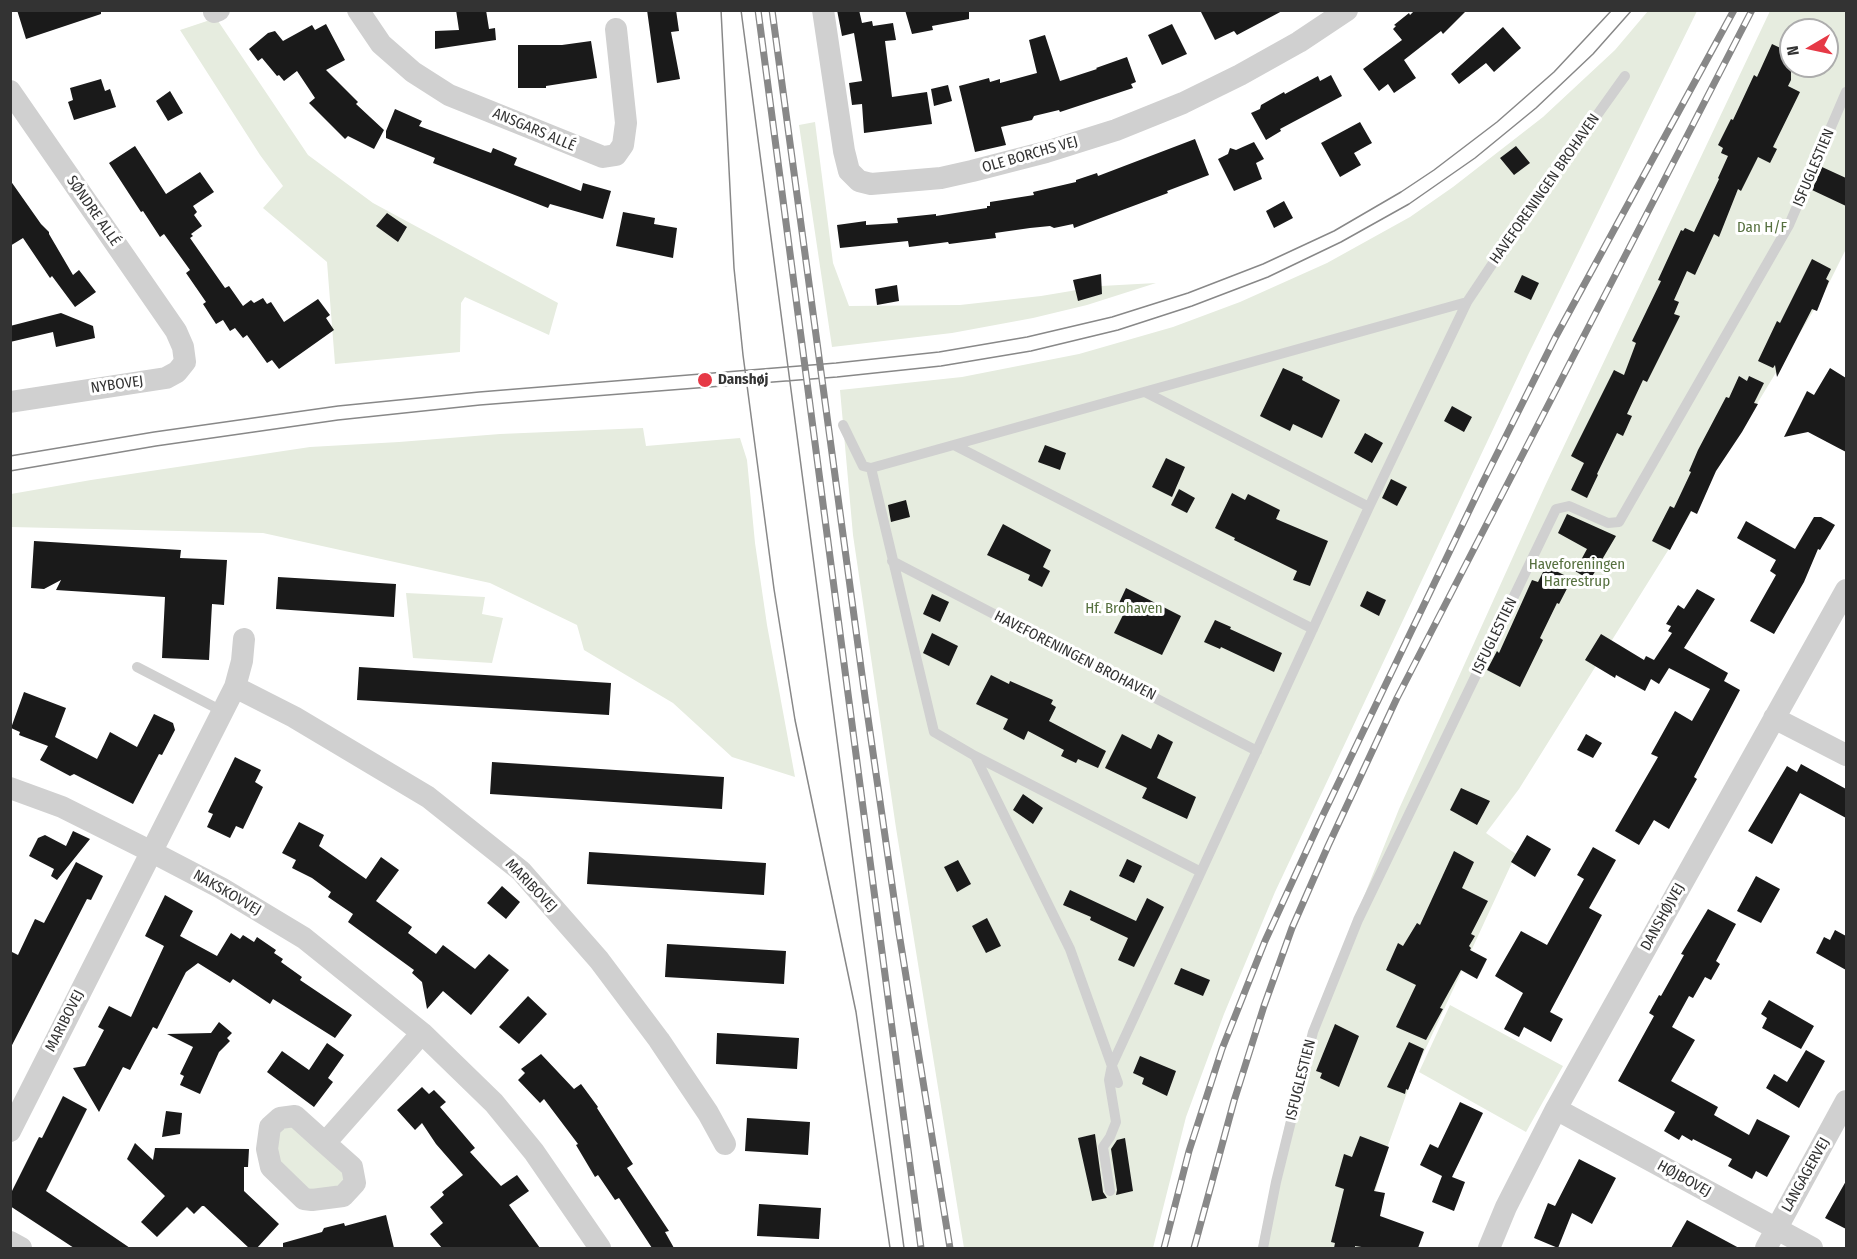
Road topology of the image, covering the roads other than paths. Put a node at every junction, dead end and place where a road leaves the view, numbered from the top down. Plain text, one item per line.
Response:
1 (358, 10) edge
2 (823, 10) edge
3 (1347, 10) edge
4 (616, 29) dead end
5 (1625, 76) dead end
6 (10, 91) edge
7 (1846, 92) edge
8 (1467, 302) junction
9 (176, 331) joint
10 (1145, 392) junction
11 (10, 402) edge
12 (843, 425) dead end
13 (954, 445) junction
14 (871, 468) junction
15 (1369, 507) junction
16 (892, 561) junction
17 (1846, 590) edge
18 (1313, 629) junction
19 (244, 639) dead end
20 (137, 667) dead end
21 (235, 687) junction
22 (222, 711) junction
23 (1774, 718) junction
24 (1257, 751) junction
25 (1846, 755) edge
26 (975, 756) junction
27 (10, 788) edge
28 (152, 852) junction
29 (1201, 872) junction
30 (422, 1034) junction
31 (1112, 1065) junction
32 (1118, 1083) dead end
33 (1846, 1101) edge
34 (1556, 1109) junction
35 (10, 1131) edge
36 (325, 1143) dead end
37 (724, 1144) dead end
38 (1110, 1191) dead end
39 (1771, 1239) edge
40 (10, 1242) edge
41 (21, 1248) edge
42 (600, 1248) edge
43 (1263, 1248) edge
44 (1489, 1248) edge
45 (1812, 1248) edge

1 - 4 street, ANSGARS ALLÉ
2 - 3 street, OLE BORCHS VEJ
5 - 8 lane, HAVEFORENINGEN BROHAVEN
6 - 9 street, SØNDRE ALLÉ
7 - 43 lane, ISFUGLESTIEN
8 - 10 lane
8 - 15 lane, HAVEFORENINGEN BROHAVEN
9 - 11 street, NYBOVEJ
10 - 13 lane
10 - 15 lane
12 - 14 lane
13 - 14 lane
13 - 18 lane
14 - 16 lane
15 - 18 lane, HAVEFORENINGEN BROHAVEN
16 - 24 lane, HAVEFORENINGEN BROHAVEN
16 - 26 lane
17 - 23 street, DANSHØJVEJ
18 - 24 lane, HAVEFORENINGEN BROHAVEN
19 - 21 street, MARIBOVEJ
20 - 22 lane
21 - 22 street, MARIBOVEJ
21 - 37 street, MARIBOVEJ
22 - 28 street, MARIBOVEJ
23 - 25 street
23 - 34 street, DANSHØJVEJ
24 - 29 lane, HAVEFORENINGEN BROHAVEN
26 - 29 lane
26 - 31 lane, HAVEFORENINGEN BROHAVEN
27 - 28 street, NAKSKOVVEJ
28 - 30 street, NAKSKOVVEJ
28 - 35 street, MARIBOVEJ
29 - 31 lane, HAVEFORENINGEN BROHAVEN
30 - 36 street
30 - 42 street, NAKSKOVVEJ
31 - 32 lane, HAVEFORENINGEN BROHAVEN
31 - 38 lane, HAVEFORENINGEN BROHAVEN
33 - 39 street, LANGAGERVEJ
34 - 39 street, HØJBOVEJ
34 - 44 street, DANSHØJVEJ
39 - 45 street, HØJBOVEJ
40 - 41 street

